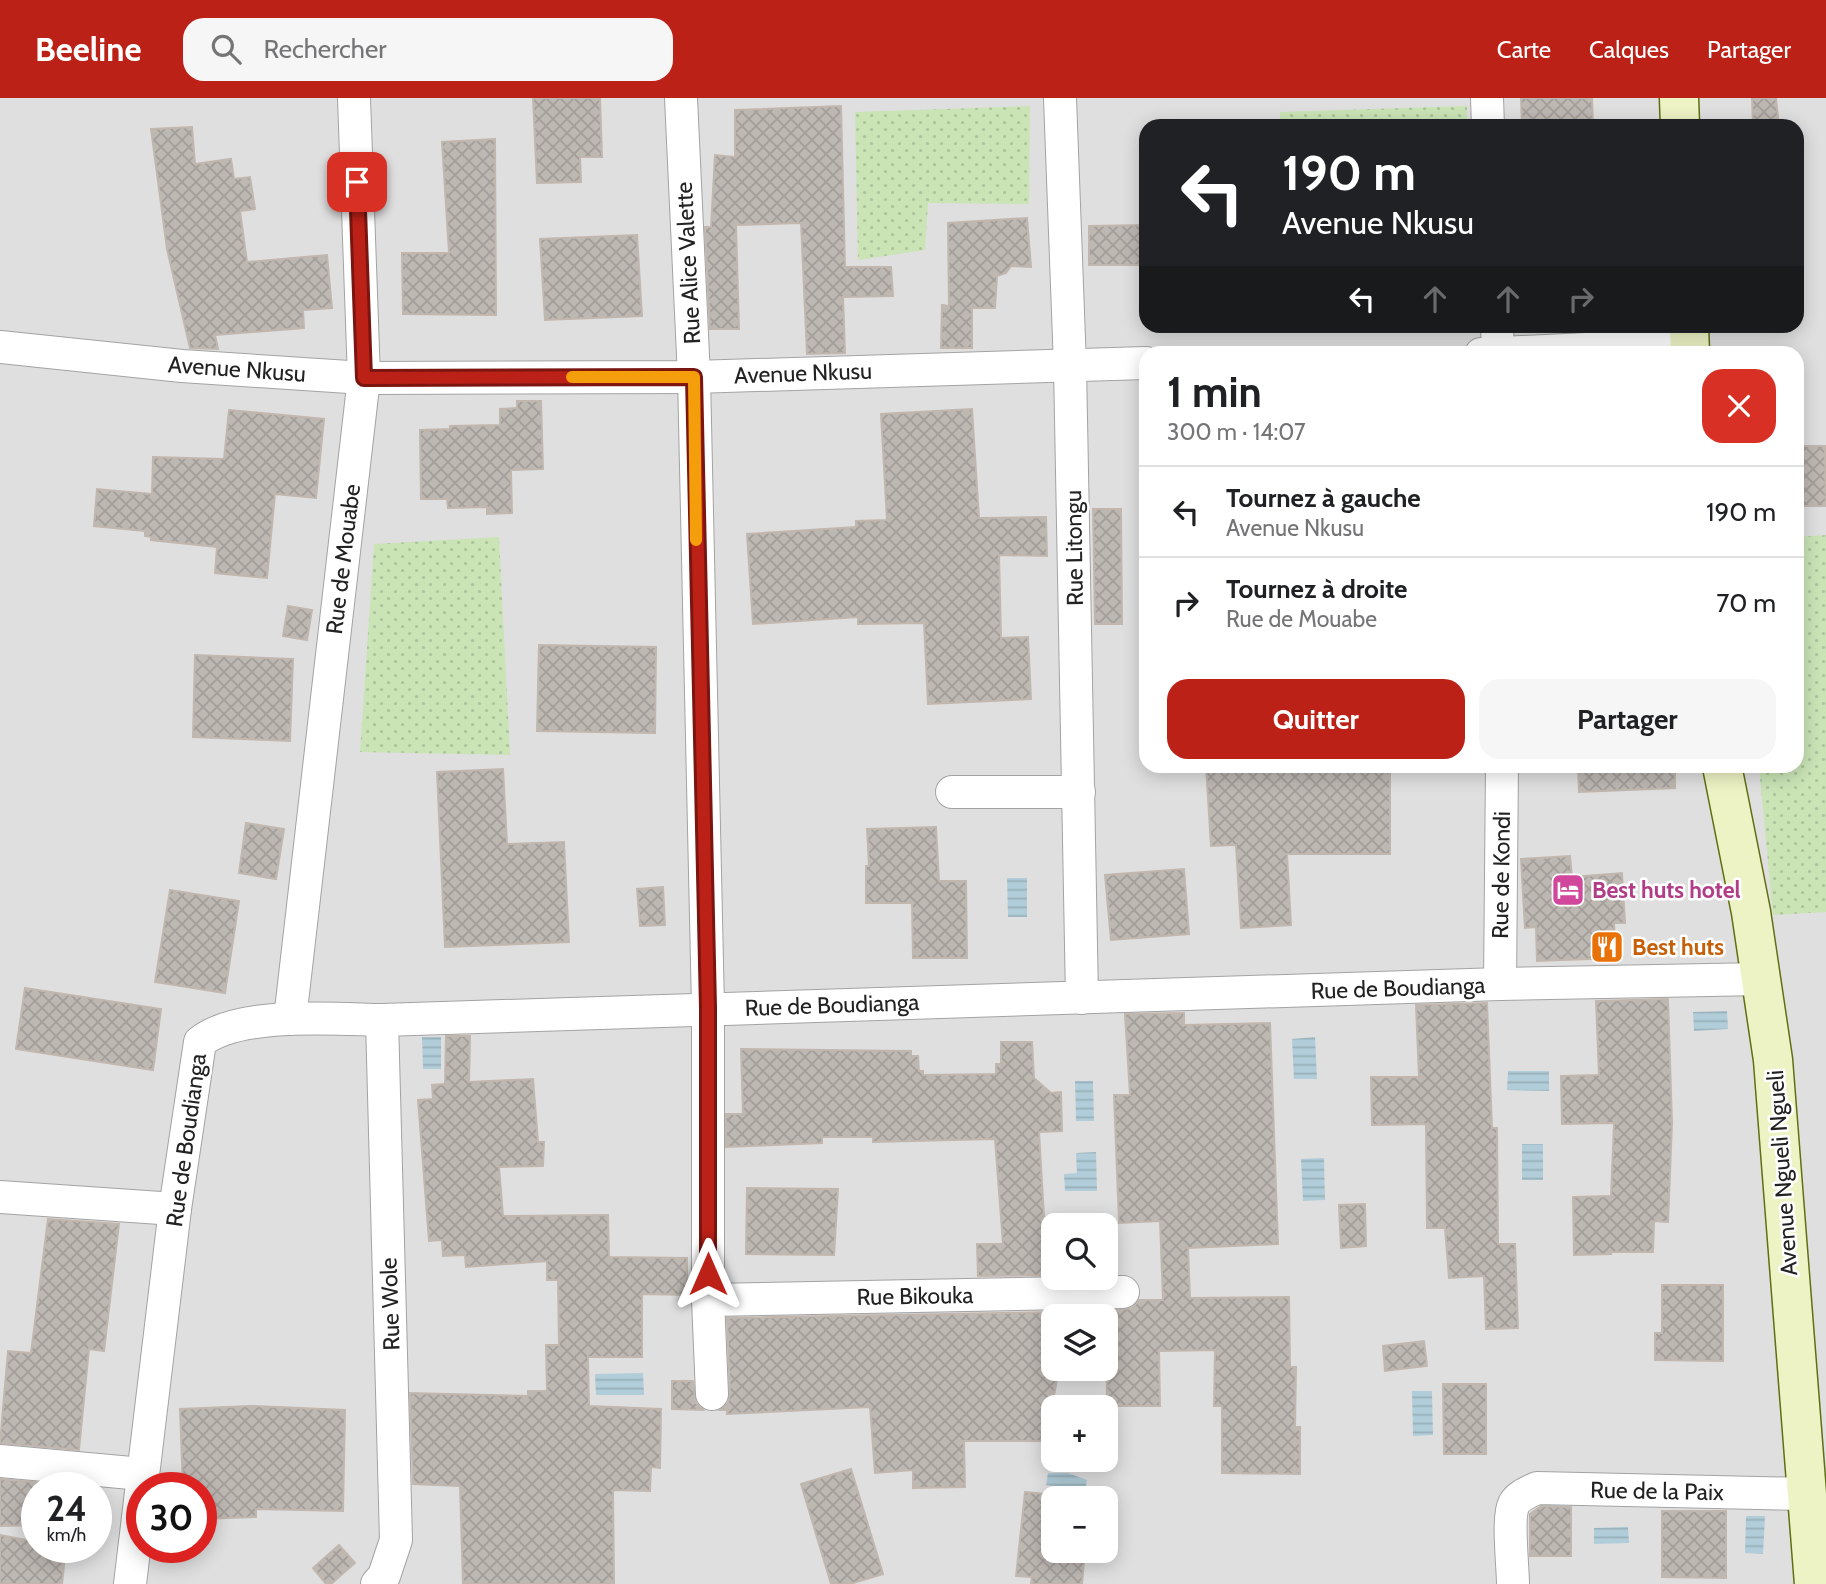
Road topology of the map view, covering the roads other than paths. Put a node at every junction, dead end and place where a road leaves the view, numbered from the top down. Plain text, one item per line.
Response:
1 (354, 98) edge
2 (681, 98) edge
3 (1060, 98) edge
4 (1487, 98) edge
5 (1679, 98) edge
6 (1488, 119) edge
7 (1680, 119) edge
8 (1689, 341) edge
9 (1609, 346) edge
10 (0, 347) edge
11 (1139, 363) edge
12 (1070, 366) junction
13 (694, 377) junction
14 (364, 378) junction
15 (1502, 773) edge
16 (1723, 773) edge
17 (952, 792) dead end
18 (1079, 792) junction
19 (1762, 979) junction
20 (1500, 984) junction
21 (1082, 998) junction
22 (708, 1008) junction
23 (290, 1019) junction
24 (382, 1020) junction
25 (0, 1197) edge
26 (175, 1209) junction
27 (1123, 1292) dead end
28 (708, 1300) junction
29 (712, 1394) dead end
30 (0, 1461) edge
31 (142, 1472) edge
32 (126, 1473) edge
33 (1806, 1494) junction
34 (132, 1563) edge
35 (130, 1584) edge
36 (377, 1584) edge
37 (1513, 1584) edge
38 (1814, 1584) edge

1 - 14 street, Rue de Mouabe
2 - 13 street, Rue Alice Valette
3 - 12 street, Rue Litongu
4 - 6 street
5 - 7 street
8 - 9 street
10 - 14 street, Avenue Nkusu
11 - 12 street, Avenue Nkusu
12 - 13 street, Avenue Nkusu
12 - 18 street, Rue Litongu
13 - 14 street, Avenue Nkusu
13 - 22 street, Rue Alice Valette
14 - 23 street, Rue de Mouabe
15 - 20 street, Rue de Kondi
16 - 19 street, Avenue Ngueli Ngueli
17 - 18 street
18 - 21 street, Rue Litongu
19 - 20 street, Rue de Boudianga
19 - 33 street, Avenue Ngueli Ngueli
20 - 21 street, Rue de Boudianga
21 - 22 street, Rue de Boudianga
22 - 24 street, Rue de Boudianga
22 - 28 street, Rue Alice Valette
23 - 24 street, Rue de Boudianga
23 - 26 street, Rue de Boudianga
24 - 36 street, Rue Wole
25 - 26 street
26 - 31 street, Rue de Boudianga
27 - 28 street, Rue Bikouka
28 - 29 street, Rue Alice Valette
30 - 32 street
33 - 37 street, Rue de la Paix
33 - 38 street, Avenue Ngueli Ngueli
34 - 35 street, Rue de Boudianga

